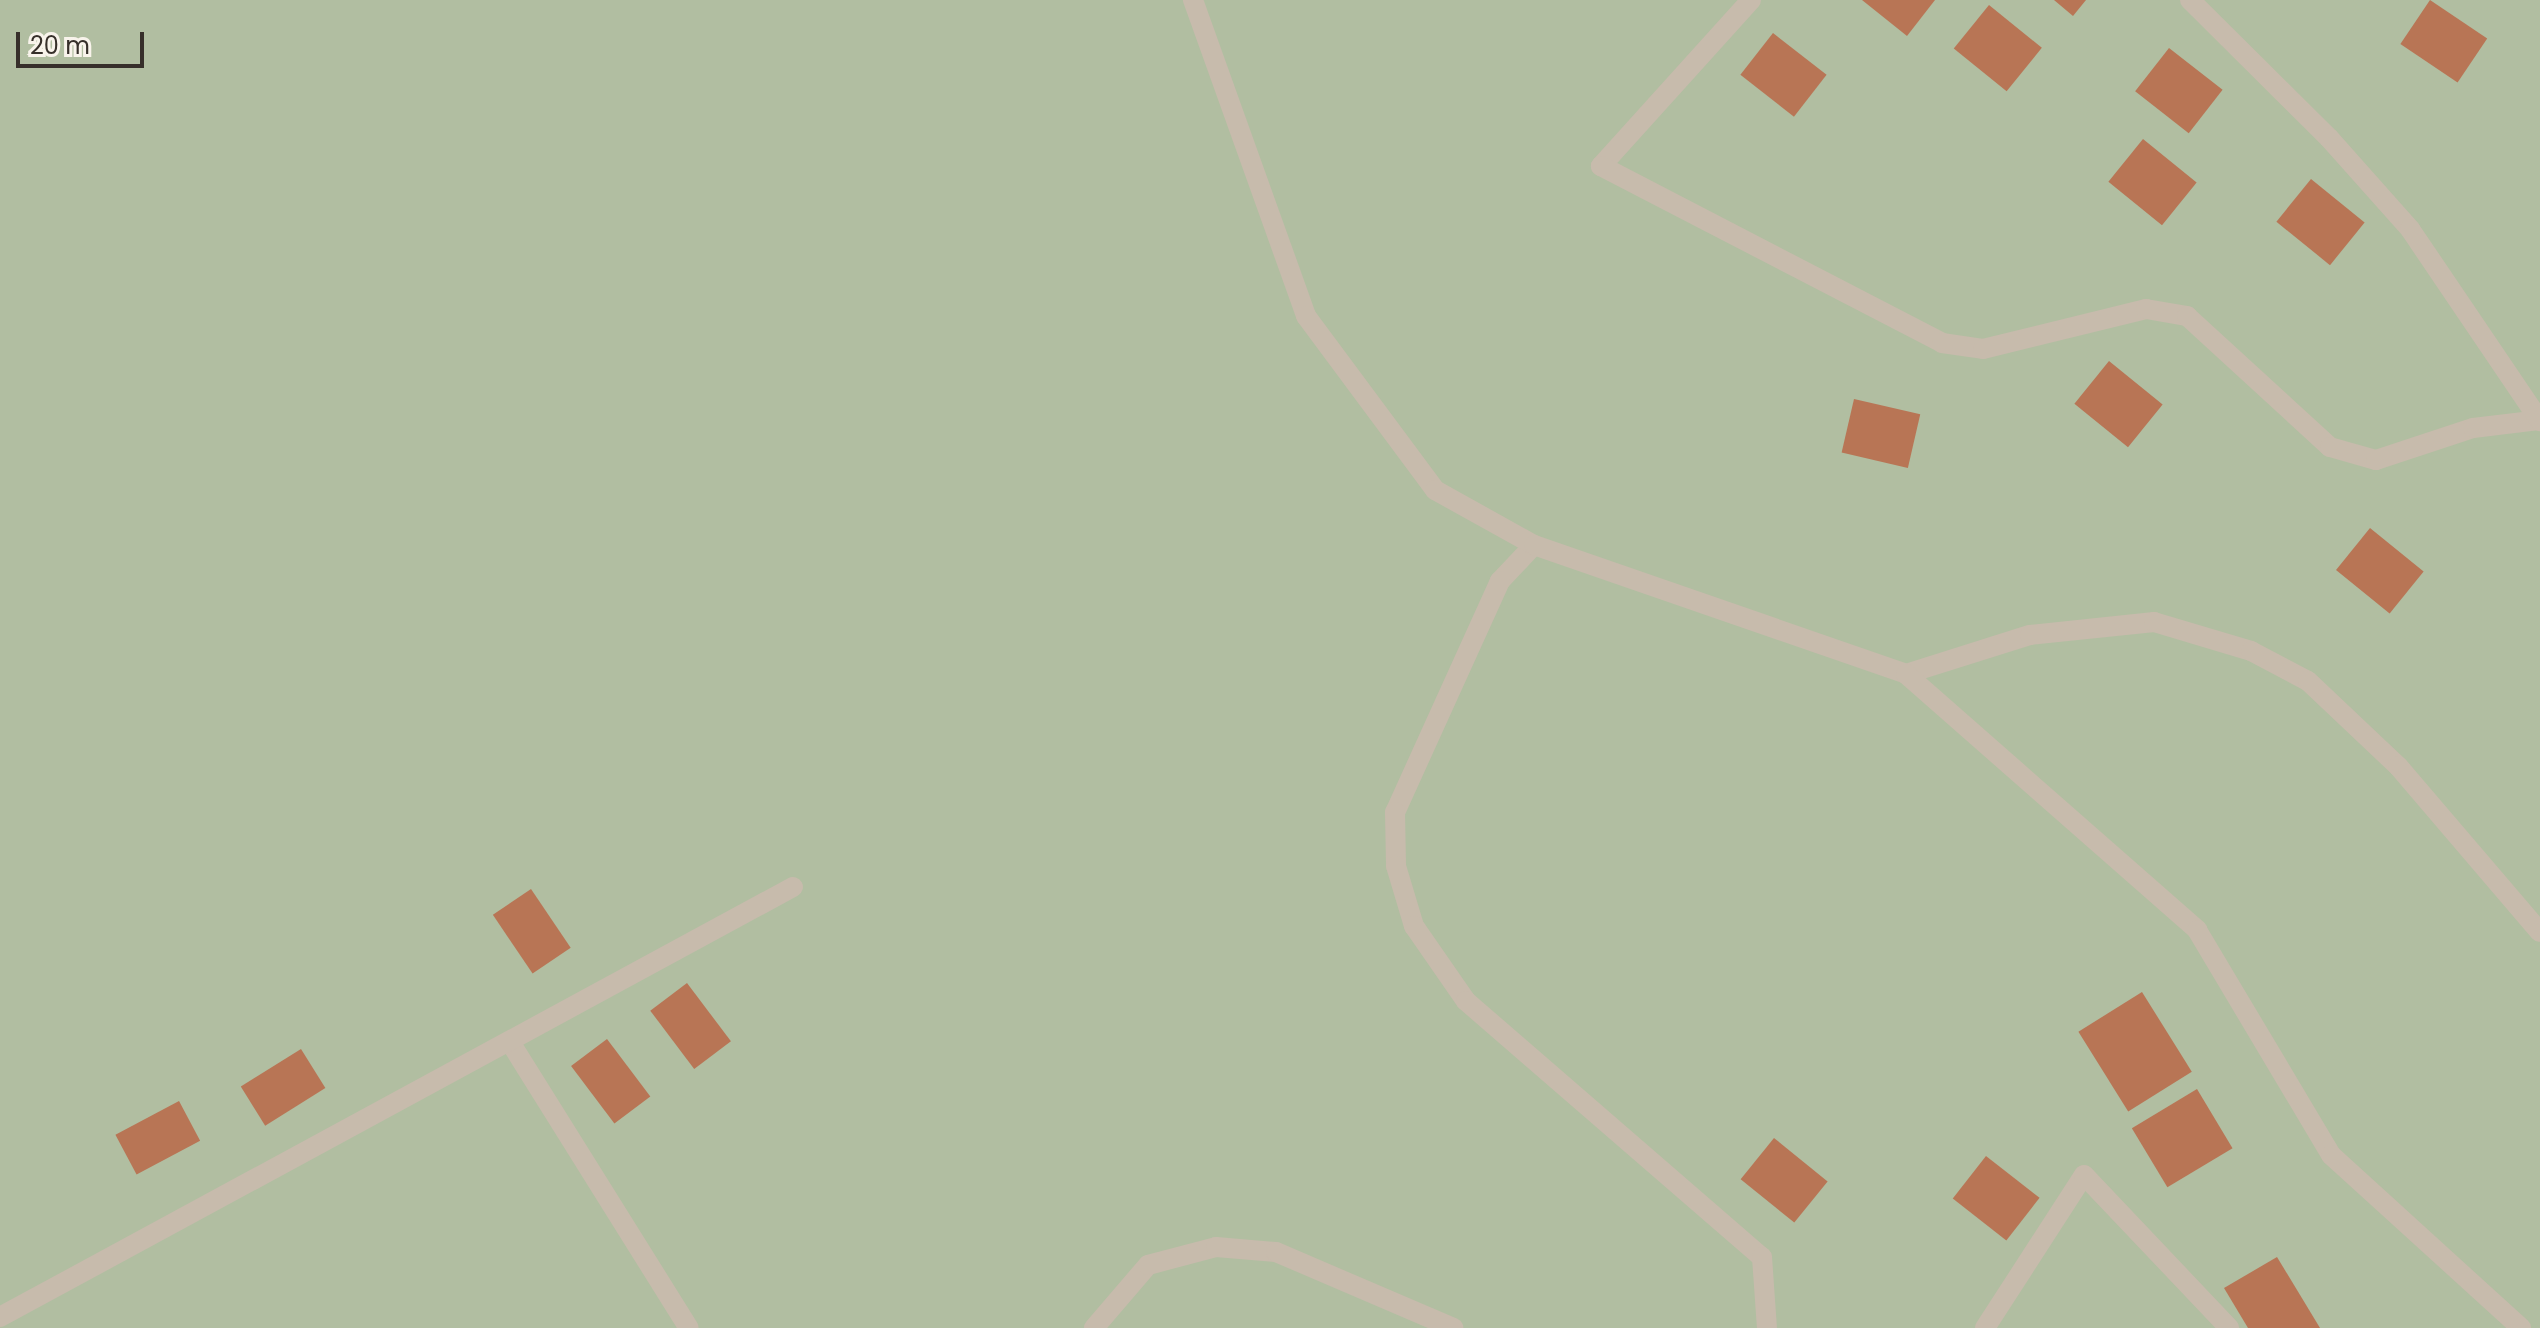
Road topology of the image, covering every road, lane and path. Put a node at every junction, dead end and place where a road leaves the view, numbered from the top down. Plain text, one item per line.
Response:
1 (1193, 0) edge
2 (1751, 0) edge
3 (2190, 0) edge
4 (2540, 420) edge
5 (1534, 545) junction
6 (1906, 674) junction
7 (793, 887) dead end
8 (2540, 932) edge
9 (510, 1042) junction
10 (0, 1317) edge
11 (689, 1328) edge
12 (1094, 1328) edge
13 (1453, 1328) edge
14 (1767, 1328) edge
15 (1985, 1328) edge
16 (2229, 1328) edge
17 (2521, 1328) edge

1 - 5 street
2 - 4 street
3 - 4 street
5 - 6 street
5 - 14 street
6 - 8 street
6 - 17 street
7 - 9 street
9 - 10 street
9 - 11 street
12 - 13 street
15 - 16 street

